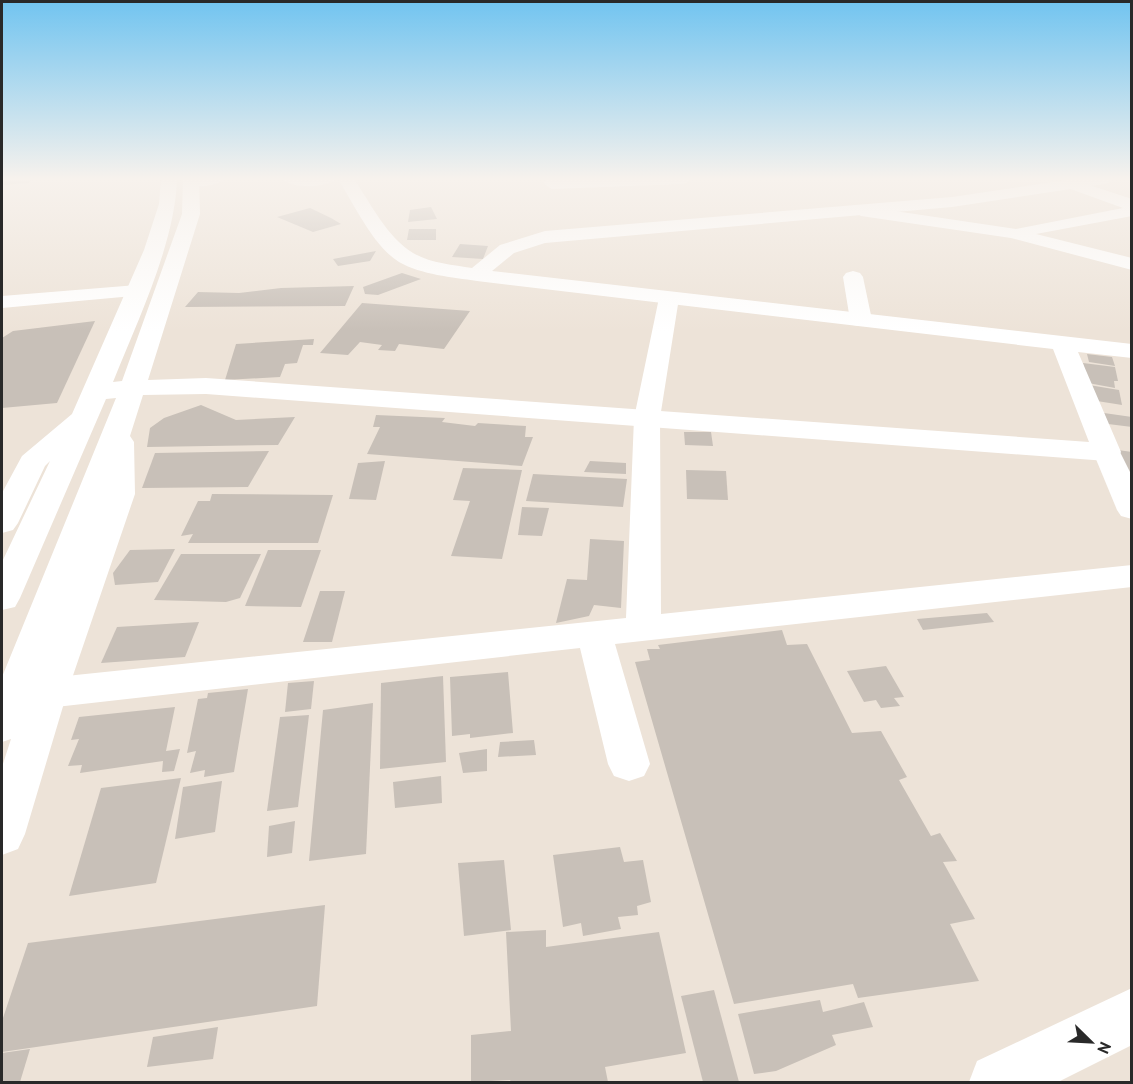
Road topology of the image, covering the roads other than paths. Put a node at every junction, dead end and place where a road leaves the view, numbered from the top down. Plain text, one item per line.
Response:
1 (160, 230) edge
2 (186, 230) edge
3 (378, 230) edge
4 (635, 230) edge
5 (989, 230) edge
6 (1031, 230) edge
7 (1012, 233) junction
8 (1125, 259) edge
9 (477, 275) junction
10 (853, 277) dead end
11 (137, 291) junction
12 (669, 298) junction
13 (2, 302) edge
14 (861, 320) junction
15 (1062, 342) junction
16 (1131, 351) edge
17 (133, 388) junction
18 (92, 403) junction
19 (647, 418) junction
20 (1107, 452) junction
21 (1131, 510) edge
22 (2, 523) edge
23 (1131, 576) edge
24 (2, 598) edge
25 (643, 629) junction
26 (594, 634) junction
27 (35, 681) junction
28 (2, 726) edge
29 (629, 764) dead end
30 (2, 834) edge
31 (1131, 1015) edge
32 (998, 1083) edge

1 - 11 street
2 - 17 street
3 - 9 street
4 - 9 street
5 - 7 street
6 - 7 street
7 - 8 street
9 - 12 street
10 - 14 street
11 - 13 street
11 - 18 street
12 - 14 street
12 - 19 street
14 - 15 street
15 - 16 street
15 - 20 street
17 - 18 street
17 - 19 street
17 - 27 street
18 - 22 street
18 - 24 street
19 - 20 street
19 - 25 street
20 - 21 street
23 - 25 street
25 - 26 street
26 - 27 street
26 - 29 street
27 - 28 street
27 - 30 street
31 - 32 street

